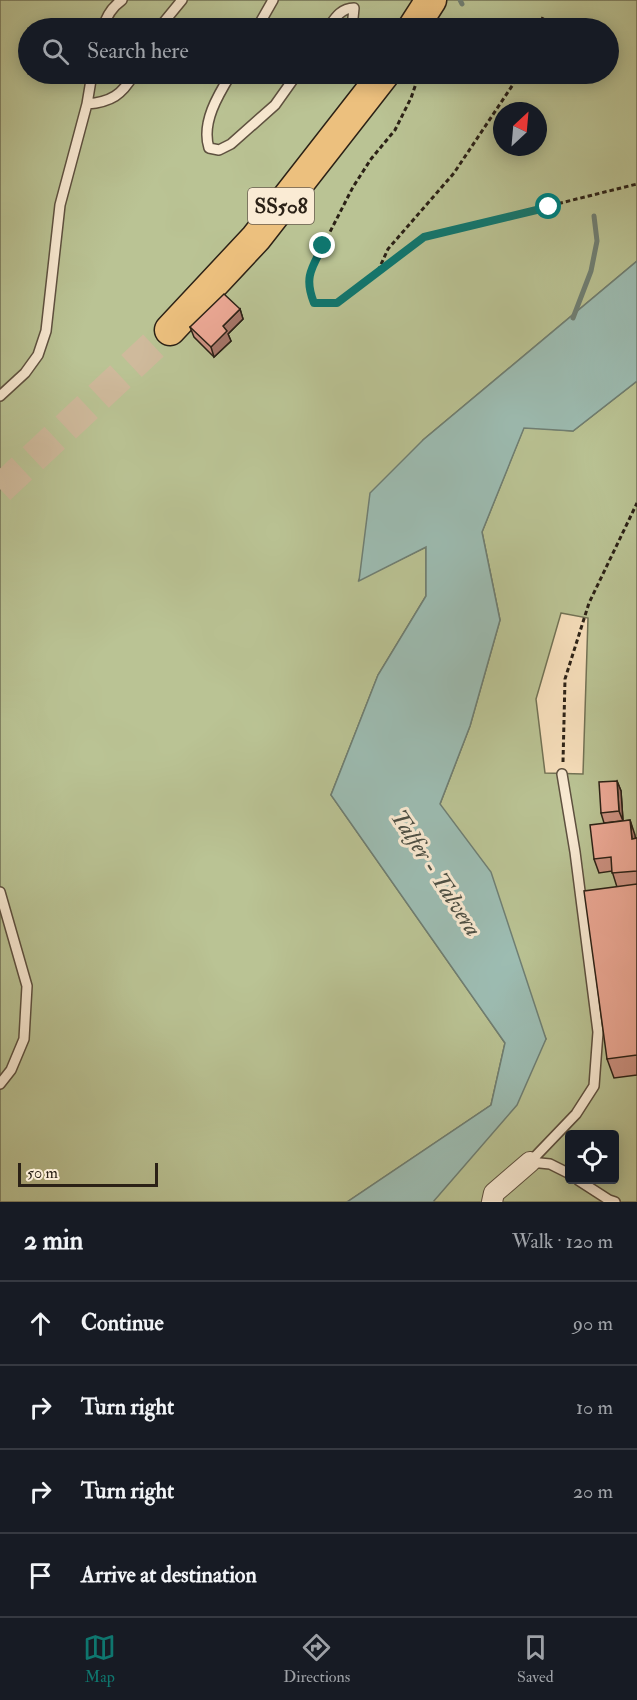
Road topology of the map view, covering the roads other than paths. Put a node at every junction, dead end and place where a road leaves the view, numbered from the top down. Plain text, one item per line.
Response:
1 (122, 0) edge
2 (182, 0) edge
3 (273, 0) edge
4 (431, 0) edge
5 (106, 18) edge
6 (167, 18) edge
7 (262, 18) edge
8 (335, 18) edge
9 (353, 18) edge
10 (419, 18) edge
11 (90, 84) edge
12 (126, 84) edge
13 (226, 84) edge
14 (290, 84) edge
15 (372, 84) edge
16 (87, 104) junction
17 (170, 330) tunnel mouth
18 (0, 396) edge
19 (562, 774) road end
20 (0, 892) edge
21 (0, 1084) edge
22 (530, 1162) junction
23 (565, 1172) edge
24 (585, 1184) edge
25 (492, 1202) edge
26 (615, 1202) edge

1 - 5 lane
2 - 6 lane
3 - 7 lane
4 - 10 main road
8 - 9 lane
11 - 16 lane
12 - 16 lane
13 - 14 lane
15 - 17 main road, SS508
16 - 18 lane
19 - 22 lane
20 - 21 lane
22 - 23 lane
22 - 25 street
24 - 26 lane

